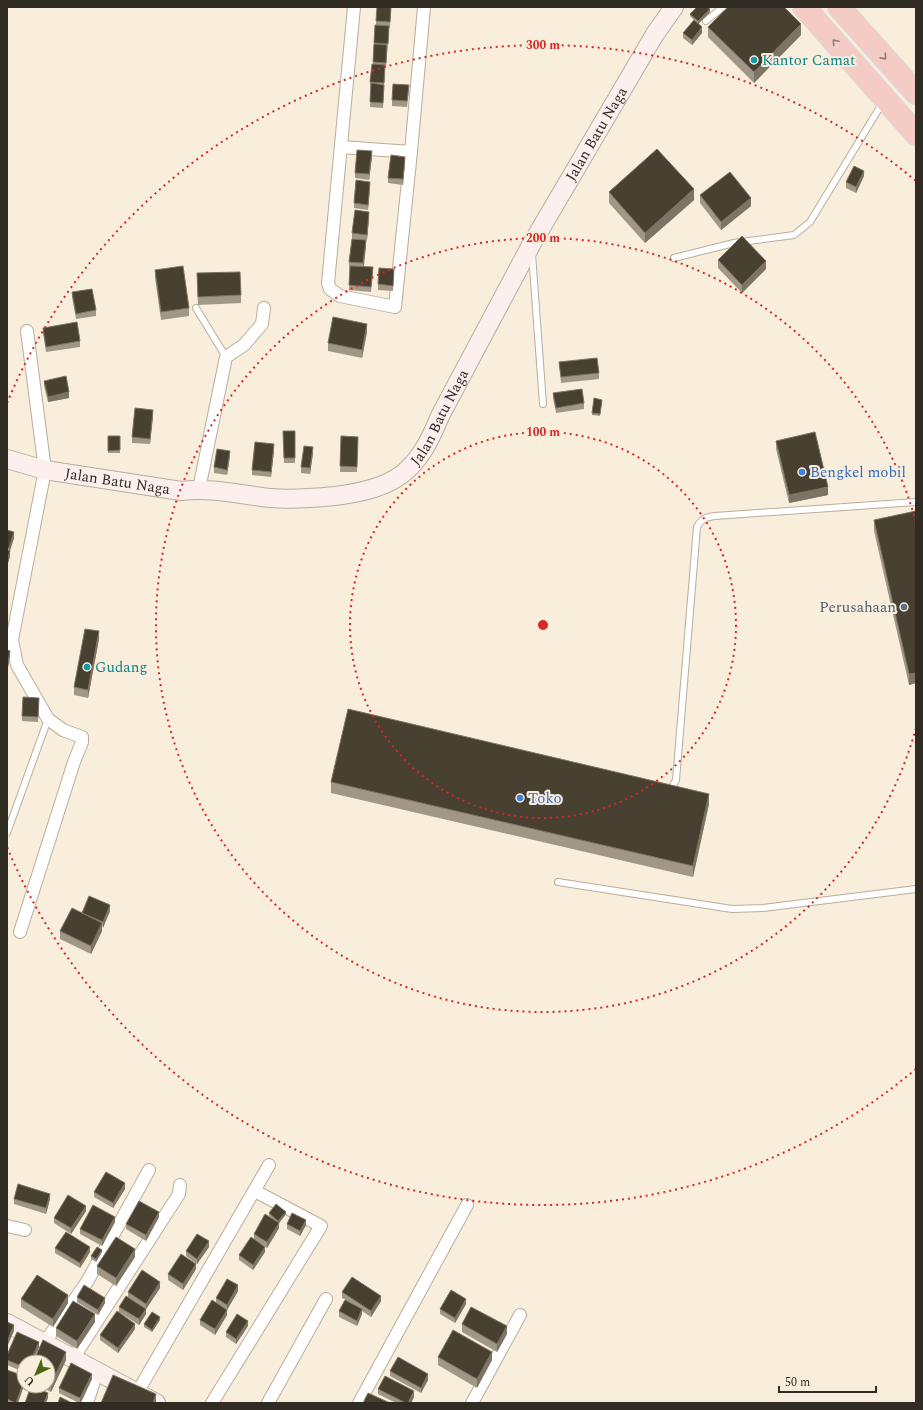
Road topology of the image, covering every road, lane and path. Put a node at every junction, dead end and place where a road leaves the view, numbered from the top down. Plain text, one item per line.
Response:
1 (354, 7) edge
2 (424, 7) edge
3 (674, 7) edge
4 (723, 7) edge
5 (804, 7) edge
6 (839, 7) edge
7 (706, 21) dead end
8 (916, 93) edge
9 (885, 99) junction
10 (916, 134) edge
11 (341, 147) junction
12 (412, 152) junction
13 (531, 245) junction
14 (674, 258) dead end
15 (196, 308) dead end
16 (264, 308) dead end
17 (27, 331) dead end
18 (226, 357) junction
19 (543, 404) dead end
20 (7, 459) edge
21 (45, 470) junction
22 (199, 489) junction
23 (916, 502) edge
24 (48, 719) junction
25 (657, 790) edge
26 (7, 833) edge
27 (558, 882) dead end
28 (916, 888) edge
29 (20, 932) dead end
30 (270, 1165) dead end
31 (150, 1170) dead end
32 (180, 1185) dead end
33 (255, 1191) junction
34 (467, 1205) dead end
35 (7, 1226) edge
36 (25, 1230) dead end
37 (326, 1299) dead end
38 (520, 1315) dead end
39 (7, 1323) edge
40 (45, 1342) junction
41 (74, 1357) junction
42 (97, 1372) junction
43 (137, 1393) junction
44 (87, 1403) edge
45 (156, 1403) edge
46 (212, 1403) edge
47 (268, 1403) edge
48 (359, 1403) edge
49 (472, 1403) edge

1 - 11 street
2 - 12 street
3 - 13 street, Jalan Batu Naga
4 - 7 lane
9 -> 5 highway
6 -> 8 highway
9 - 10 highway
9 - 14 lane
11 - 12 street
11 - 12 street
13 - 19 lane
13 - 22 street, Jalan Batu Naga
15 - 18 lane
16 - 18 street
17 - 21 street
18 - 22 street
20 - 21 street, Jalan Batu Naga
21 - 22 street, Jalan Batu Naga
21 - 24 street
23 - 25 lane
24 - 26 lane
24 - 29 street
27 - 28 lane
30 - 33 street
31 - 40 street
32 - 41 street
33 - 43 street
33 - 46 street
34 - 48 street
35 - 36 street
37 - 47 street
38 - 49 street
39 - 40 street
40 - 41 street
41 - 42 street
42 - 43 street
42 - 44 street
43 - 45 street

